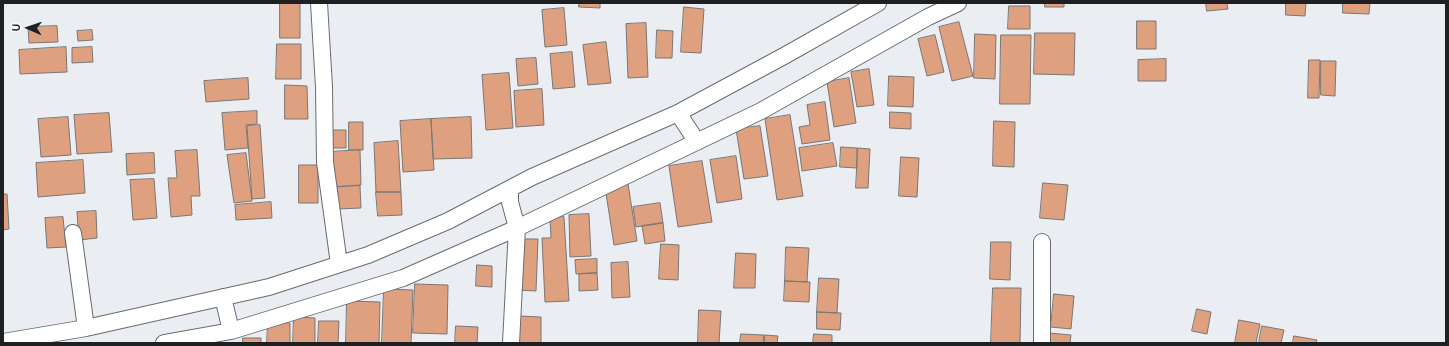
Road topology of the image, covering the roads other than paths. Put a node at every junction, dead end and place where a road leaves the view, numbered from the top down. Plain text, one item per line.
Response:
1 (319, 3) edge
2 (878, 3) edge
3 (958, 3) edge
4 (678, 113) junction
5 (697, 142) junction
6 (510, 196) junction
7 (516, 224) junction
8 (73, 233) dead end
9 (1042, 242) dead end
10 (339, 264) junction
11 (223, 297) junction
12 (86, 328) junction
13 (231, 331) junction
14 (198, 340) edge
15 (3, 342) edge
16 (164, 343) edge
17 (512, 343) edge
18 (1042, 343) edge

1 - 10 street
2 - 4 street
3 - 5 street
4 - 5 street
4 - 6 street
5 - 7 street
6 - 7 street
6 - 10 street
7 - 13 street
7 - 17 street
8 - 12 street
9 - 18 street
10 - 11 street
11 - 12 street
11 - 13 street
12 - 15 street
13 - 14 street
14 - 16 street

